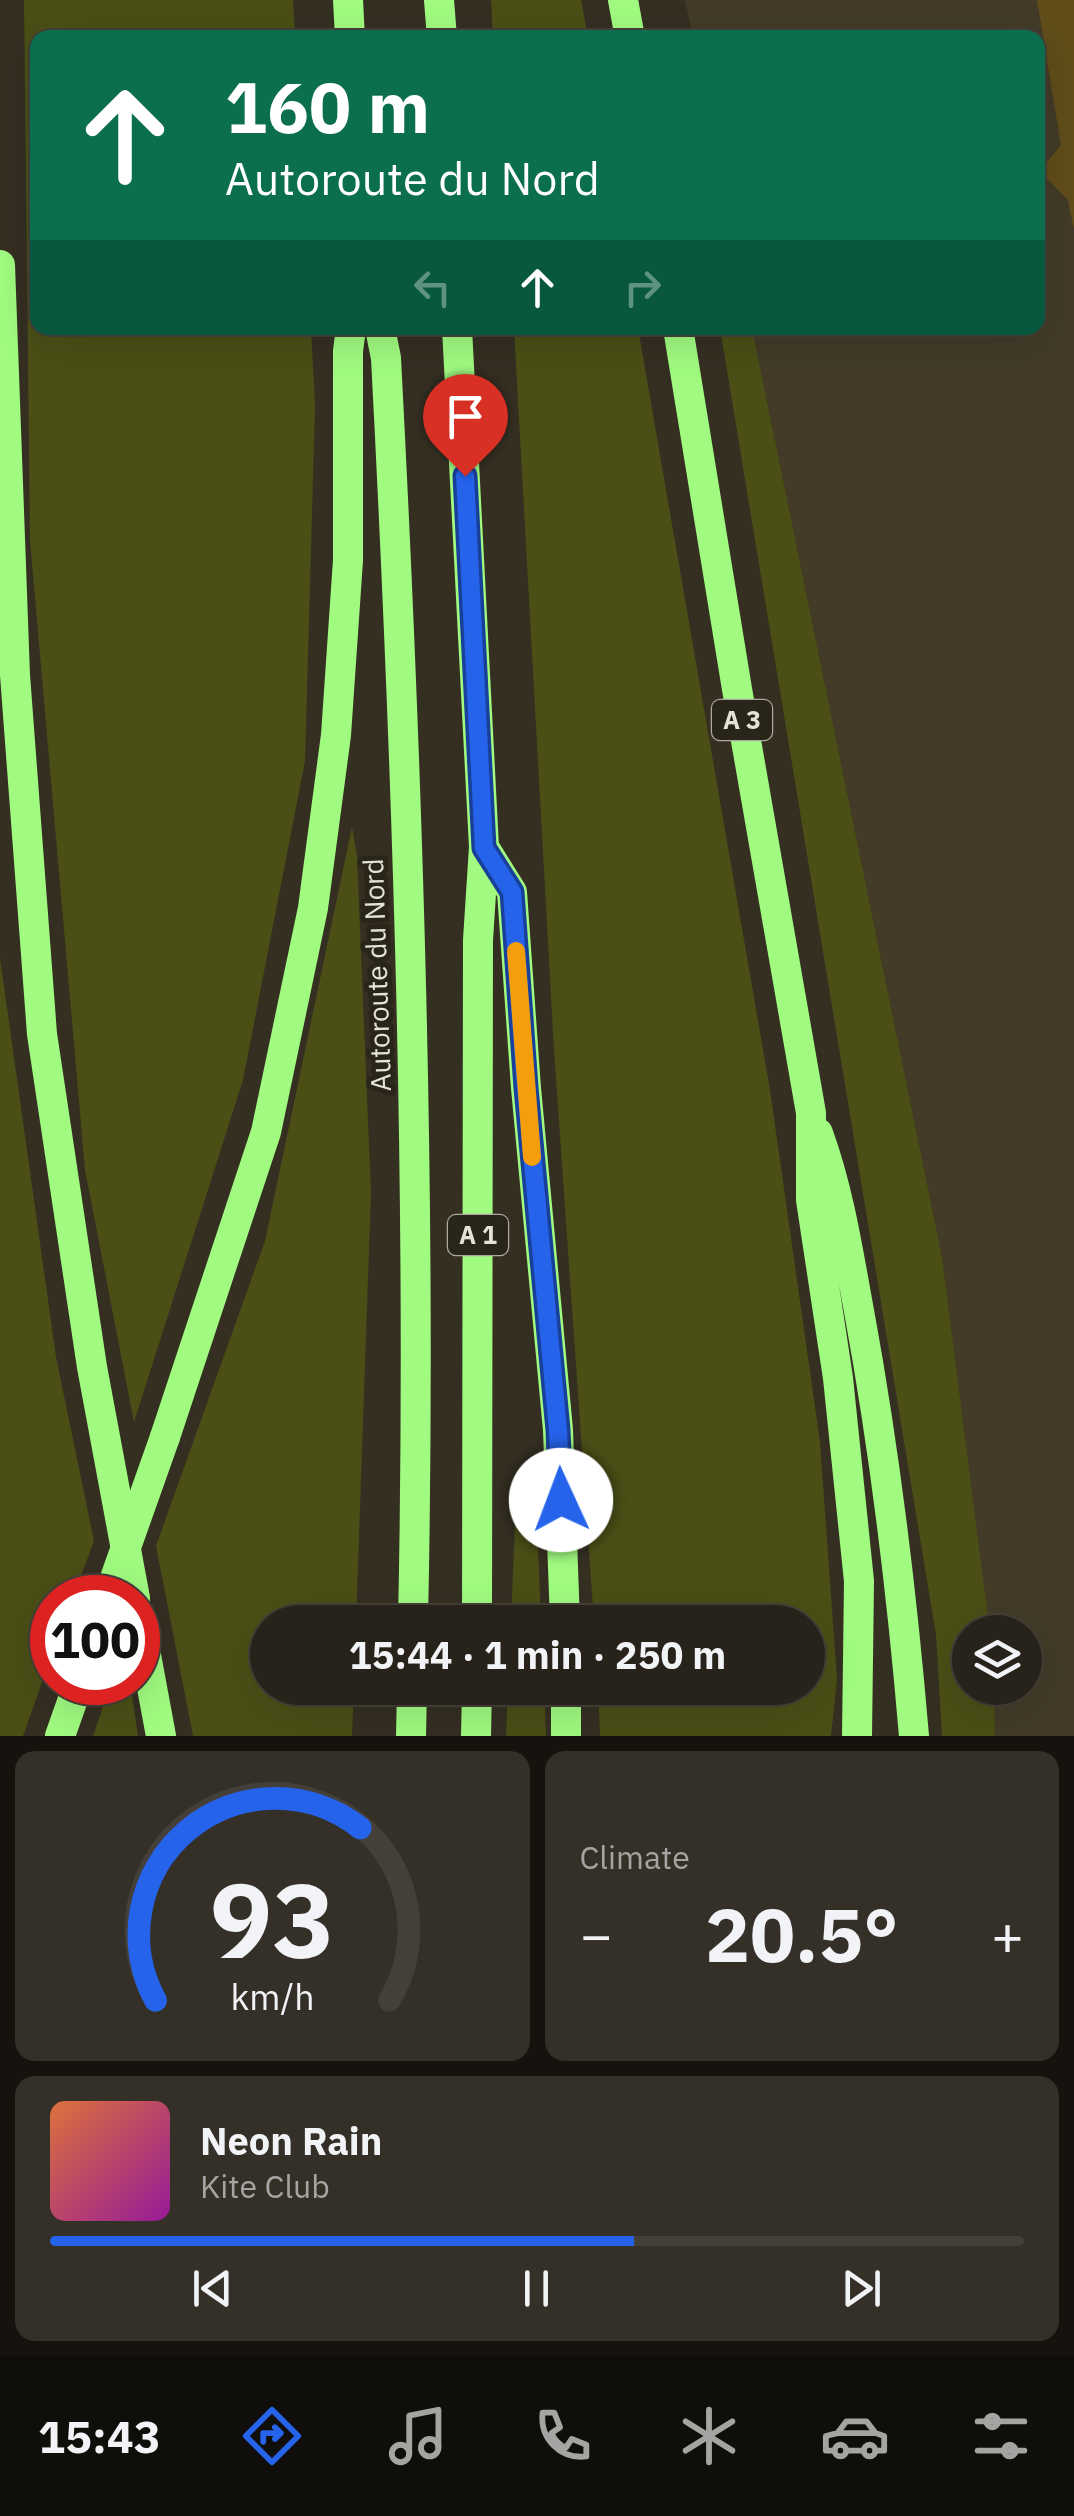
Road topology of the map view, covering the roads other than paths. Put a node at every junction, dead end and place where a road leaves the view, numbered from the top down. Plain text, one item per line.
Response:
1 (348, 0) edge
2 (439, 0) edge
3 (623, 0) edge
4 (350, 30) edge
5 (441, 30) edge
6 (629, 30) edge
7 (0, 264) edge
8 (349, 335) edge
9 (381, 335) edge
10 (457, 335) edge
11 (679, 335) edge
12 (484, 848) junction
13 (811, 1112) junction
14 (116, 1575) edge
15 (131, 1575) edge
16 (413, 1605) edge
17 (477, 1605) edge
18 (565, 1605) edge
19 (70, 1705) edge
20 (155, 1705) edge
21 (411, 1705) edge
22 (477, 1705) edge
23 (566, 1705) edge
24 (60, 1736) edge
25 (161, 1736) edge
26 (410, 1736) edge
27 (476, 1736) edge
28 (566, 1736) edge
29 (857, 1736) edge
30 (914, 1736) edge

1 - 4 highway
2 - 5 highway
3 - 6 highway
7 - 15 highway
8 - 14 highway, bridge
9 - 16 highway, Autoroute du Nord / A 1
10 - 12 highway, A 1
11 - 13 highway, A 3
12 - 17 highway, A 1
12 - 18 highway
13 - 29 highway
13 - 30 highway, A 3
19 - 24 highway
20 - 25 highway
21 - 26 highway
22 - 27 highway
23 - 28 highway

